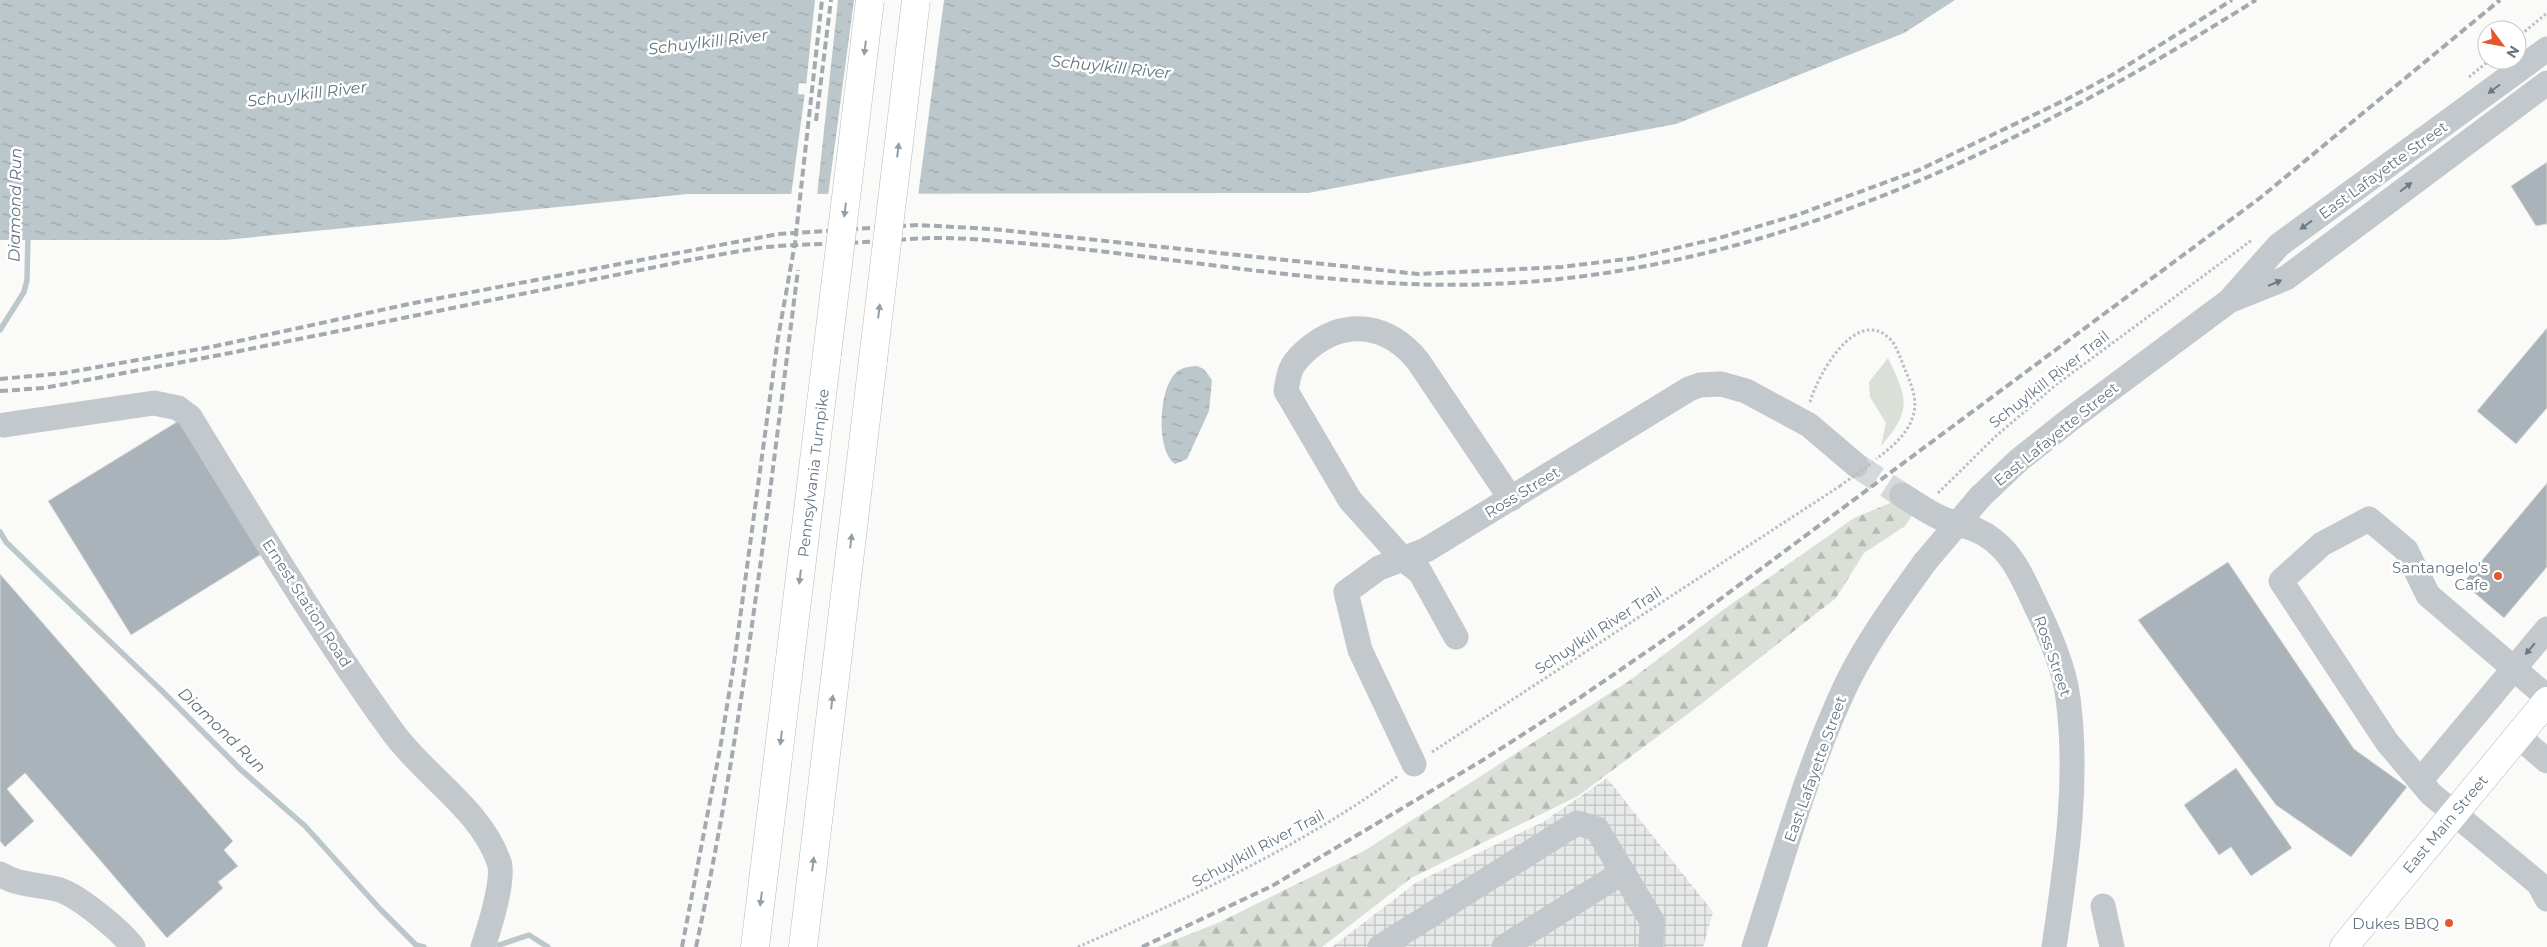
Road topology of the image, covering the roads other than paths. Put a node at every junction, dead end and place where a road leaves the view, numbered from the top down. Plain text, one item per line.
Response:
1 (870, 0) edge
2 (916, 0) edge
3 (2547, 49) edge
4 (2547, 83) edge
5 (2230, 301) junction
6 (4, 426) dead end
7 (1864, 464) tunnel mouth
8 (1902, 495) tunnel mouth
9 (1511, 499) junction
10 (1403, 559) junction
11 (2547, 629) edge
12 (1456, 637) dead end
13 (2514, 669) junction
14 (2547, 699) edge
15 (2518, 736) junction
16 (2547, 761) edge
17 (1414, 764) road end
18 (2420, 781) junction
19 (2454, 813) junction
20 (1623, 872) junction
21 (0, 874) edge
22 (2547, 899) edge
23 (2103, 906) dead end
24 (1647, 944) edge
25 (132, 947) edge
26 (483, 947) edge
27 (756, 947) edge
28 (803, 947) edge
29 (1380, 947) edge
30 (1504, 947) edge
31 (1754, 947) edge
32 (2054, 947) edge
33 (2112, 947) edge
34 (2344, 947) edge

1 -> 27 main road, Pennsylvania Turnpike, bridge
28 -> 2 main road, bridge
3 -> 5 street, East Lafayette Street
5 -> 4 street, East Lafayette Street
5 - 31 street, East Lafayette Street, bridge
6 - 26 street, Ernest Station Road
7 - 9 street, Ross Street
8 - 32 street, Ross Street
9 - 10 street, Ross Street
9 - 10 street
10 - 12 street
10 - 17 street, Ross Street
11 -> 13 street
13 - 14 street
13 - 18 street
13 - 18 street
14 - 15 main road, East Main Street
15 - 16 street
15 - 19 main road, East Main Street
18 - 19 street
19 - 22 street
19 - 34 main road, East Main Street
20 - 24 street
20 - 29 street
20 - 30 street
21 - 25 street
23 - 33 street

